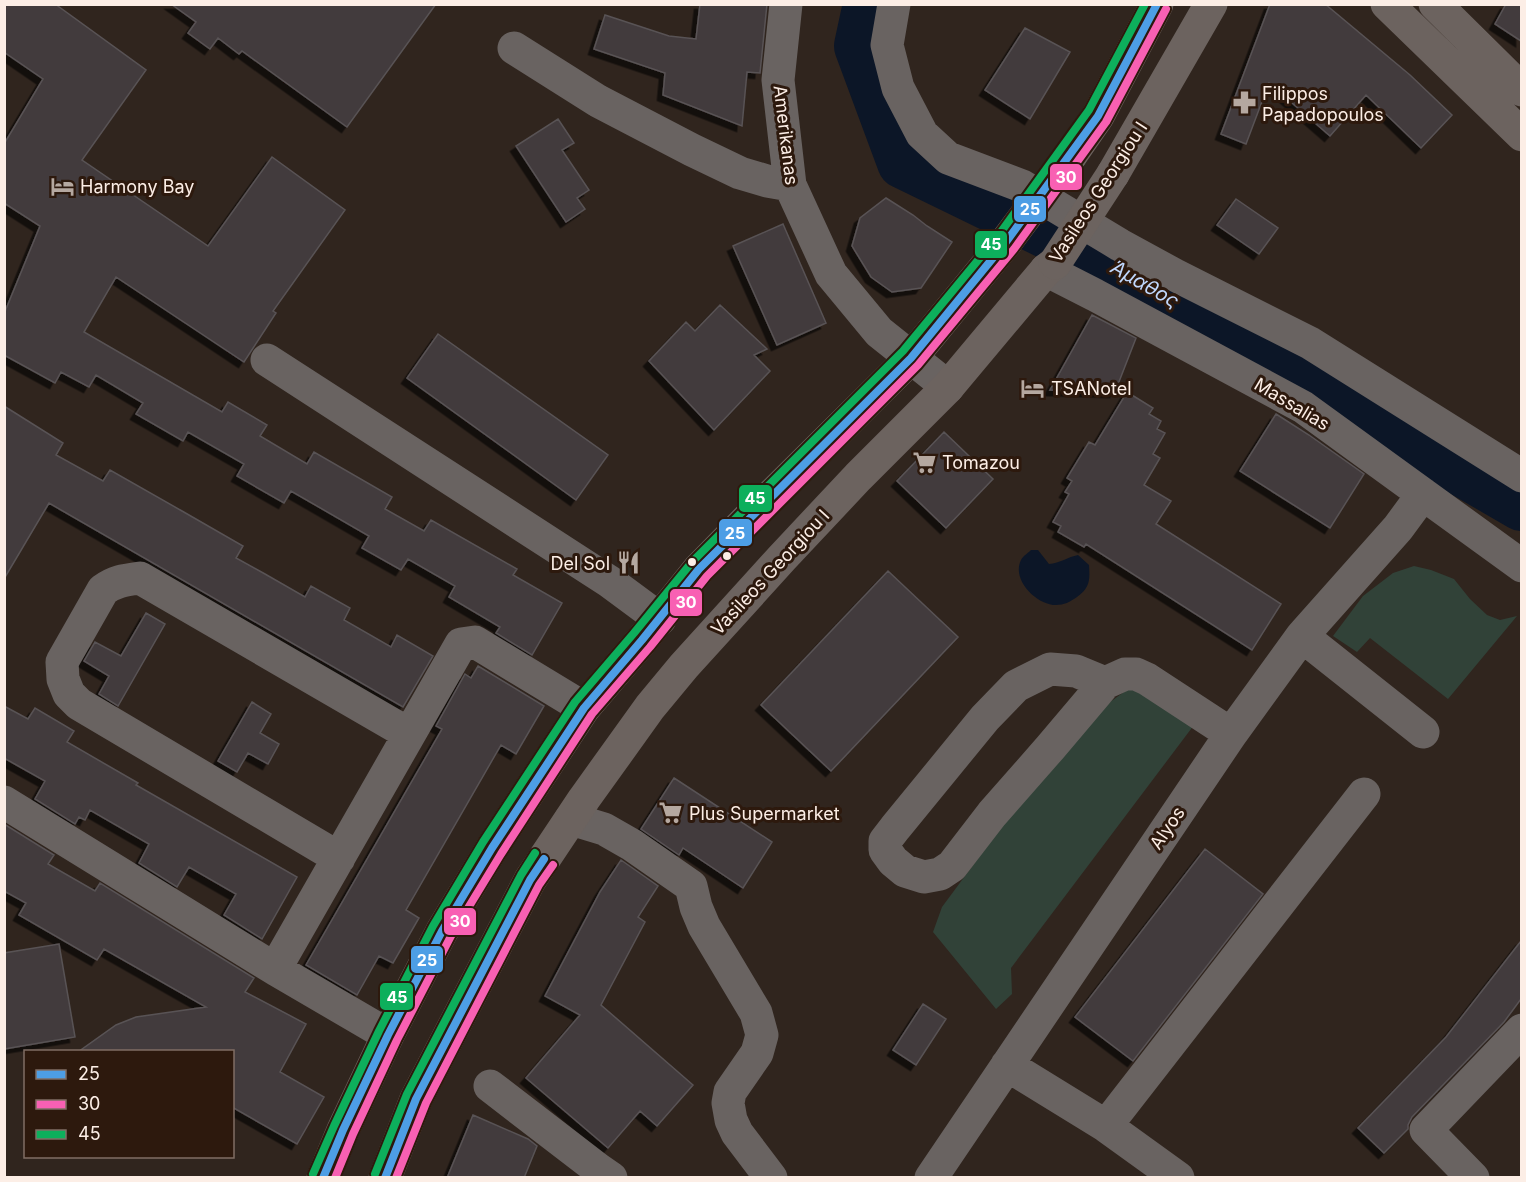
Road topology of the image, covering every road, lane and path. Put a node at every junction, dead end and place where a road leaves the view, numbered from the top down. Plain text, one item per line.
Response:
1 (786, 4) edge
2 (894, 4) edge
3 (1157, 4) edge
4 (1211, 4) edge
5 (1387, 4) edge
6 (1438, 6) edge
7 (514, 48) dead end
8 (1521, 90) edge
9 (1521, 135) edge
10 (790, 185) junction
11 (1051, 266) junction
12 (911, 358) junction
13 (267, 360) dead end
14 (948, 387) junction
15 (1521, 476) edge
16 (1422, 494) junction
17 (1521, 566) edge
18 (660, 619) junction
19 (1302, 636) junction
20 (1105, 683) junction
21 (584, 708) junction
22 (1423, 732) dead end
23 (409, 734) junction
24 (1231, 734) junction
25 (1364, 794) dead end
26 (4, 802) edge
27 (571, 819) junction
28 (339, 858) junction
29 (275, 969) junction
30 (1521, 1030) edge
31 (388, 1035) junction
32 (1007, 1065) junction
33 (490, 1086) dead end
34 (1106, 1126) junction
35 (323, 1178) edge
36 (385, 1178) edge
37 (611, 1178) edge
38 (771, 1178) edge
39 (931, 1178) edge
40 (1178, 1178) edge
41 (1473, 1178) edge

1 - 10 street, Amerikanas
2 - 15 street
3 - 12 main road, bridge
4 - 11 main road, Vasileos Georgiou I, bridge
5 - 9 main road
6 - 8 main road
7 - 10 street
10 - 12 street, Amerikanas
11 - 14 main road, Vasileos Georgiou I
11 - 16 street, Massalias
12 - 14 street, Amerikanas
12 - 18 main road
13 - 18 street
14 - 27 main road, Vasileos Georgiou I
16 - 17 street, Massalias
16 - 19 street, Alyos
18 - 21 main road
19 - 22 street
19 - 24 street, Alyos
20 - 20 street
20 - 24 street
21 - 23 street
21 - 31 main road
23 - 28 street
23 - 28 street
24 - 32 street, Alyos
25 - 34 street
26 - 29 street
27 - 36 main road, Vasileos Georgiou I
27 - 38 street
28 - 29 street
29 - 31 street
30 - 41 street
31 - 35 main road
32 - 34 street
32 - 39 street, Alyos
33 - 37 street
34 - 40 street

